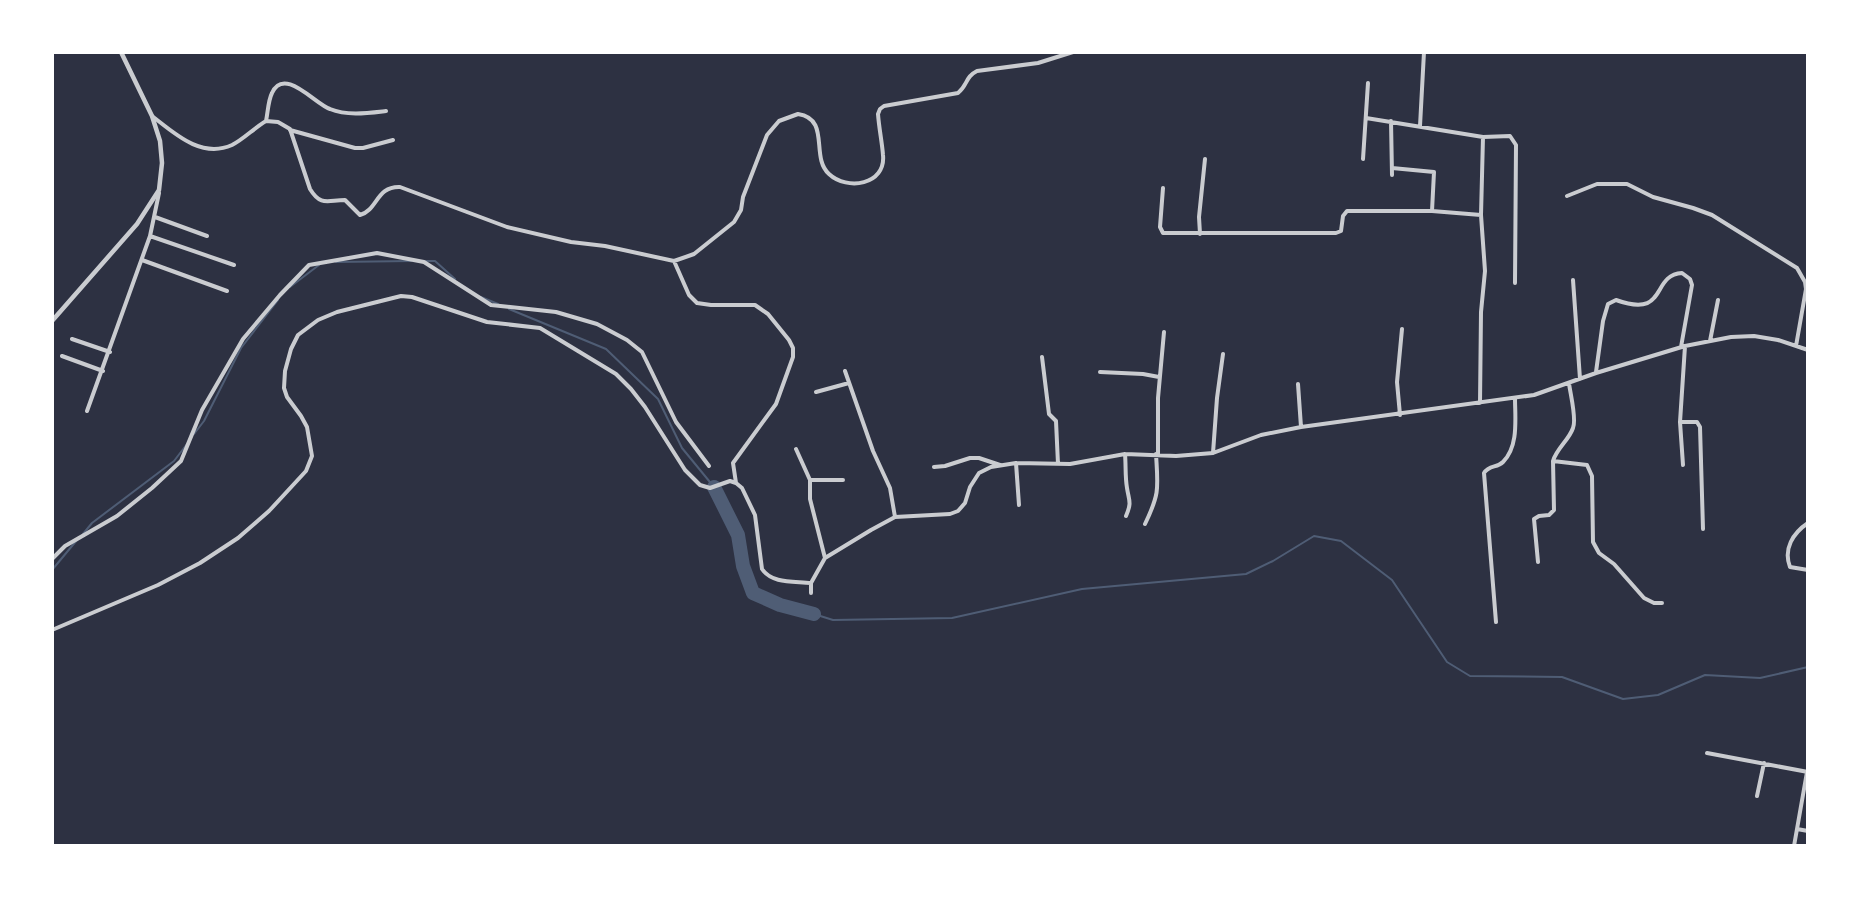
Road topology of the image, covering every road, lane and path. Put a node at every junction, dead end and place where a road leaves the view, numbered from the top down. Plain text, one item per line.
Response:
1 (121, 52) edge
2 (1072, 52) edge
3 (1424, 52) edge
4 (1368, 83) dead end
5 (386, 111) dead end
6 (152, 116) junction
7 (1366, 118) junction
8 (266, 121) junction
9 (1391, 121) junction
10 (1420, 126) junction
11 (290, 129) junction
12 (1483, 136) junction
13 (393, 140) dead end
14 (1204, 159) dead end
15 (1363, 159) dead end
16 (1392, 168) junction
17 (1392, 175) dead end
18 (1163, 188) dead end
19 (159, 190) junction
20 (1567, 196) dead end
21 (1432, 211) junction
22 (1481, 215) junction
23 (155, 217) junction
24 (1200, 234) junction
25 (150, 236) junction
26 (207, 236) dead end
27 (142, 260) junction
28 (674, 261) junction
29 (234, 265) dead end
30 (1573, 280) dead end
31 (1515, 283) dead end
32 (227, 291) dead end
33 (1718, 300) dead end
34 (52, 321) edge
35 (1402, 329) dead end
36 (1164, 332) dead end
37 (72, 339) dead end
38 (1710, 341) junction
39 (1683, 346) junction
40 (1796, 346) junction
41 (1808, 350) edge
42 (110, 352) junction
43 (1223, 354) dead end
44 (62, 356) dead end
45 (1042, 357) dead end
46 (103, 371) junction
47 (845, 371) dead end
48 (1100, 372) dead end
49 (1596, 373) junction
50 (1160, 377) junction
51 (1580, 380) junction
52 (849, 383) junction
53 (1569, 383) junction
54 (1298, 384) dead end
55 (816, 392) dead end
56 (1515, 398) junction
57 (1480, 403) junction
58 (87, 411) dead end
59 (1400, 415) junction
60 (1680, 422) junction
61 (1301, 428) junction
62 (796, 449) dead end
63 (1214, 453) junction
64 (1125, 454) junction
65 (1157, 454) junction
66 (1553, 461) junction
67 (1016, 463) junction
68 (1058, 464) junction
69 (1000, 465) junction
70 (1683, 465) dead end
71 (709, 466) dead end
72 (934, 467) dead end
73 (810, 480) junction
74 (843, 480) dead end
75 (733, 482) junction
76 (1019, 505) dead end
77 (1126, 516) dead end
78 (895, 517) junction
79 (1808, 523) edge
80 (1145, 524) dead end
81 (1703, 529) dead end
82 (825, 558) junction
83 (52, 559) edge
84 (1538, 562) dead end
85 (1808, 570) edge
86 (811, 583) junction
87 (811, 593) dead end
88 (1662, 603) dead end
89 (1496, 622) dead end
90 (52, 630) edge
91 (1707, 753) dead end
92 (1764, 763) junction
93 (1807, 772) edge
94 (1757, 796) dead end
95 (1797, 829) junction
96 (1808, 831) edge
97 (1794, 846) edge

1 - 6 street
2 - 28 street
3 - 10 street
4 - 7 street
5 - 8 street
6 - 8 street
6 - 19 street
7 - 9 street
7 - 15 street
8 - 11 street
9 - 10 street
9 - 16 street
10 - 12 street
11 - 13 street
11 - 28 street
12 - 22 street
12 - 31 street
14 - 24 street
16 - 17 street
16 - 21 street
18 - 24 street
19 - 23 street
19 - 34 street
20 - 40 street
21 - 22 street
21 - 24 street
22 - 57 street
23 - 25 street
23 - 26 street
25 - 27 street
25 - 29 street
27 - 32 street
27 - 42 street
28 - 75 street
30 - 51 street
33 - 38 street
35 - 59 street
36 - 50 street
37 - 42 street
38 - 39 street
38 - 40 street
39 - 49 street
39 - 49 street
39 - 60 street
40 - 41 street
42 - 46 street
43 - 63 street
44 - 46 street
45 - 68 street
46 - 58 street
47 - 52 street
48 - 50 street
49 - 51 street
50 - 65 street
51 - 53 street
52 - 55 street
52 - 78 street
53 - 56 street
53 - 66 street
54 - 61 street
56 - 57 street
56 - 89 street
57 - 59 street
59 - 61 street
60 - 70 street
60 - 81 street
61 - 63 street
62 - 73 street
63 - 65 street
64 - 65 street
64 - 68 street
64 - 77 street
65 - 80 street
66 - 84 street
66 - 88 street
67 - 68 street
67 - 69 street
67 - 76 street
69 - 72 street
69 - 78 street
71 - 83 street
73 - 74 street
73 - 82 street
75 - 86 street
75 - 90 street
78 - 82 street
79 - 85 street
82 - 86 street
86 - 87 street
91 - 92 street
92 - 93 street
92 - 94 street
93 - 95 street
95 - 96 street
95 - 97 street

